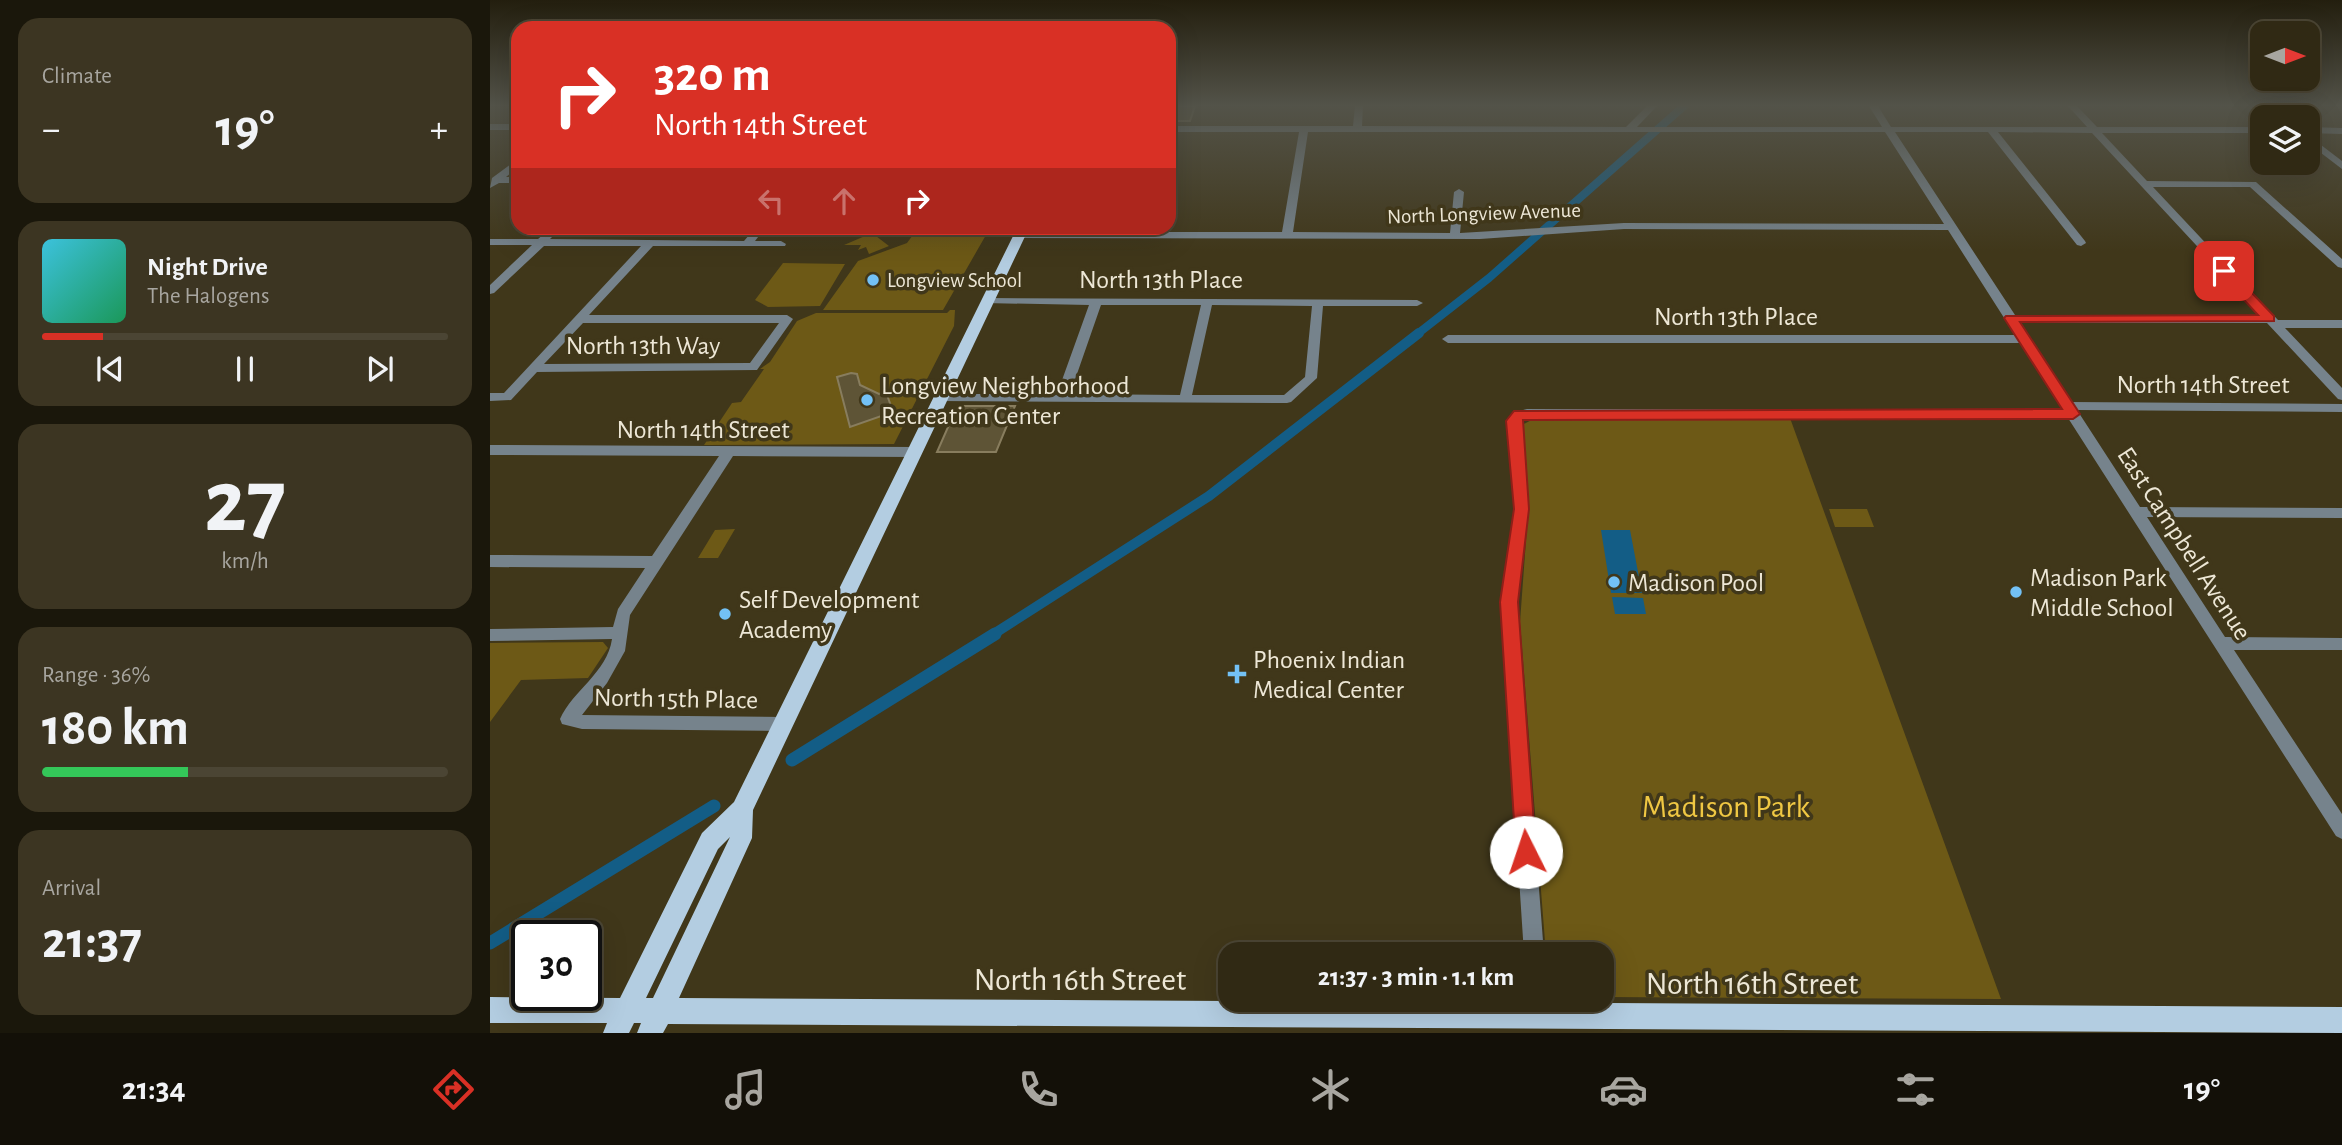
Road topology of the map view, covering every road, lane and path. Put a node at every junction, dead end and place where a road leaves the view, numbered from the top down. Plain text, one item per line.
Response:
1 (1300, 154) edge
2 (1904, 154) edge
3 (2010, 154) edge
4 (2116, 154) edge
5 (2328, 154) edge
6 (2342, 166) edge
7 (511, 168) edge
8 (511, 181) edge
9 (493, 183) edge
10 (2143, 184) junction
11 (1459, 192) dead end
12 (1951, 227) junction
13 (1176, 234) edge
14 (548, 235) edge
15 (754, 235) edge
16 (1020, 235) edge
17 (1287, 236) junction
18 (1455, 236) junction
19 (649, 239) junction
20 (490, 242) edge
21 (541, 242) junction
22 (747, 243) junction
23 (2081, 243) dead end
24 (781, 244) dead end
25 (2322, 247) junction
26 (2342, 247) edge
27 (2342, 265) edge
28 (490, 291) edge
29 (988, 302) junction
30 (1096, 302) junction
31 (1207, 302) junction
32 (1318, 302) junction
33 (1418, 303) dead end
34 (2011, 318) junction
35 (579, 319) junction
36 (2272, 321) junction
37 (2342, 324) edge
38 (1448, 339) dead end
39 (2024, 339) junction
40 (534, 368) junction
41 (490, 397) edge
42 (941, 398) junction
43 (1062, 398) junction
44 (1185, 398) junction
45 (2341, 404) edge
46 (2070, 410) junction
47 (490, 450) edge
48 (915, 452) junction
49 (728, 453) junction
50 (2137, 512) junction
51 (2342, 513) edge
52 (490, 561) edge
53 (657, 562) junction
54 (619, 633) junction
55 (490, 635) edge
56 (2220, 643) junction
57 (2342, 644) edge
58 (784, 723) junction
59 (742, 808) junction
60 (2342, 830) edge
61 (1533, 942) edge
62 (490, 1010) edge
63 (627, 1010) junction
64 (661, 1010) junction
65 (1549, 1015) edge
66 (2342, 1020) edge
67 (1781, 1025) edge
68 (2009, 1025) edge
69 (2242, 1026) edge
70 (616, 1033) edge
71 (650, 1033) edge

1 - 17 street
2 - 12 street, East Campbell Avenue
3 - 23 street
4 - 10 street
5 - 6 street
7 - 9 street
8 - 9 street
10 - 25 street
10 - 36 street
11 - 18 street
12 - 18 street, North Longview Avenue
12 - 34 street, East Campbell Avenue
13 - 17 street, North Longview Avenue
14 - 21 street
15 - 22 street
16 - 29 main road
17 - 18 street, North Longview Avenue
19 - 21 street
19 - 22 street
19 - 35 street
20 - 21 street
21 - 28 street
22 - 24 street
25 - 26 street
25 - 27 street
29 - 30 street, North 13th Place
29 - 42 main road
30 - 31 street, North 13th Place
30 - 43 street
31 - 32 street, North 13th Place
31 - 44 street
32 - 33 street, North 13th Place
32 - 44 street
34 - 36 street
34 - 39 street, East Campbell Avenue
35 - 40 street
35 - 40 street, North 13th Way
36 - 37 street
36 - 45 street
38 - 39 street, North 13th Place
39 - 46 street, East Campbell Avenue
40 - 41 street
42 - 43 street
42 - 48 main road
43 - 44 street
45 - 46 street, North 14th Street
46 - 50 street, East Campbell Avenue
46 - 61 street, North 14th Street
47 - 49 street, North 14th Street
48 - 49 street, North 14th Street
48 - 58 main road
49 - 53 street
50 - 51 street
50 - 56 street, East Campbell Avenue
52 - 53 street
53 - 54 street
54 - 55 street
54 - 58 street, North 15th Place
56 - 57 street
56 - 60 street, East Campbell Avenue
58 - 59 main road
59 - 63 main road
59 - 64 main road
62 - 63 main road, North 16th Street
63 - 64 main road, North 16th Street
63 - 70 main road
64 - 65 main road, North 16th Street
64 - 71 main road
65 - 67 main road, North 16th Street
66 - 69 main road, North 16th Street
67 - 68 main road, North 16th Street
68 - 69 main road, North 16th Street

